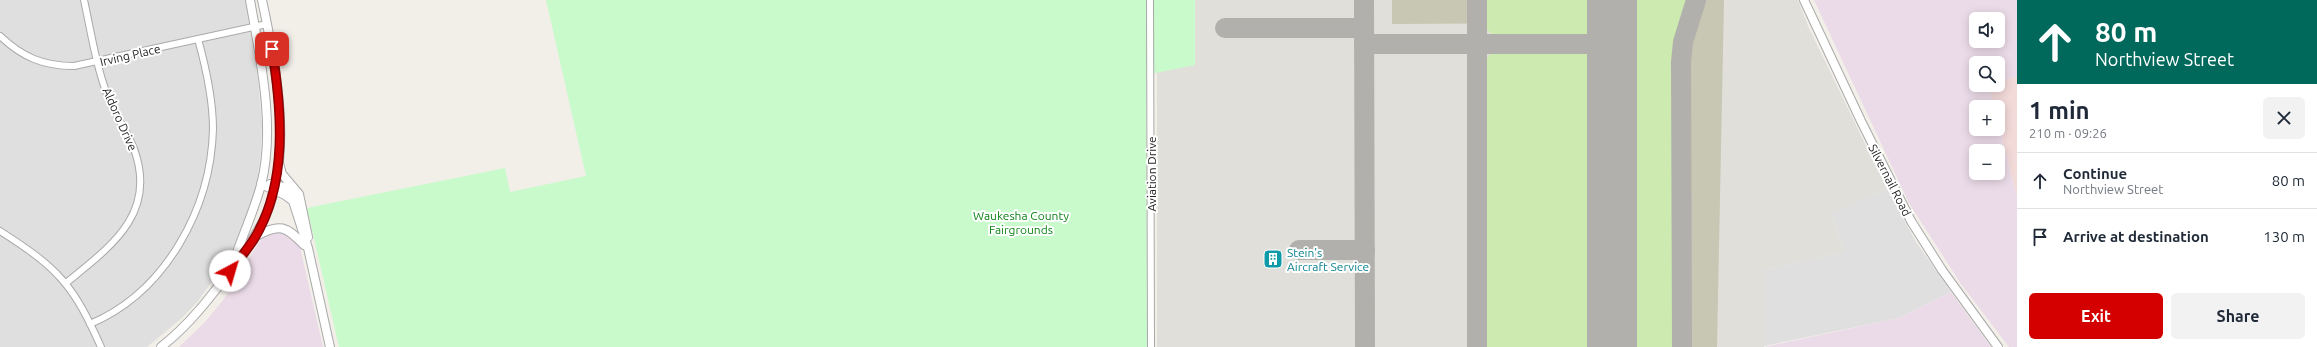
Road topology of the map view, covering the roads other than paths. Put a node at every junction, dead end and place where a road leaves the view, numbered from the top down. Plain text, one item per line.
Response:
1 (84, 0) edge
2 (250, 0) edge
3 (262, 0) edge
4 (1150, 0) edge
5 (1804, 0) edge
6 (267, 24) junction
7 (254, 26) junction
8 (0, 36) edge
9 (198, 39) junction
10 (98, 62) junction
11 (278, 158) junction
12 (261, 184) junction
13 (274, 187) junction
14 (301, 202) junction
15 (0, 231) edge
16 (256, 236) junction
17 (308, 248) junction
18 (230, 271) junction
19 (66, 283) junction
20 (90, 324) junction
21 (100, 347) edge
22 (161, 347) edge
23 (330, 347) edge
24 (1151, 347) edge
25 (1998, 347) edge

1 - 10 street, Aldoro Drive
2 - 7 street
3 - 6 street
4 - 24 street, Aviation Drive
5 - 25 street, Silvernail Road
6 - 7 street, Irving Place
6 - 11 street
7 - 9 street, Irving Place
7 - 12 street
8 - 10 street, Irving Place
9 - 10 street, Irving Place
9 - 20 street
10 - 19 street, Aldoro Drive
11 - 13 street
11 - 14 street
12 - 13 street
12 - 18 street
13 - 14 street
13 - 16 street
13 - 17 street
14 - 17 street
15 - 19 street
16 - 17 street
16 - 18 street
17 - 23 street
18 - 22 street
19 - 20 street
20 - 21 street

